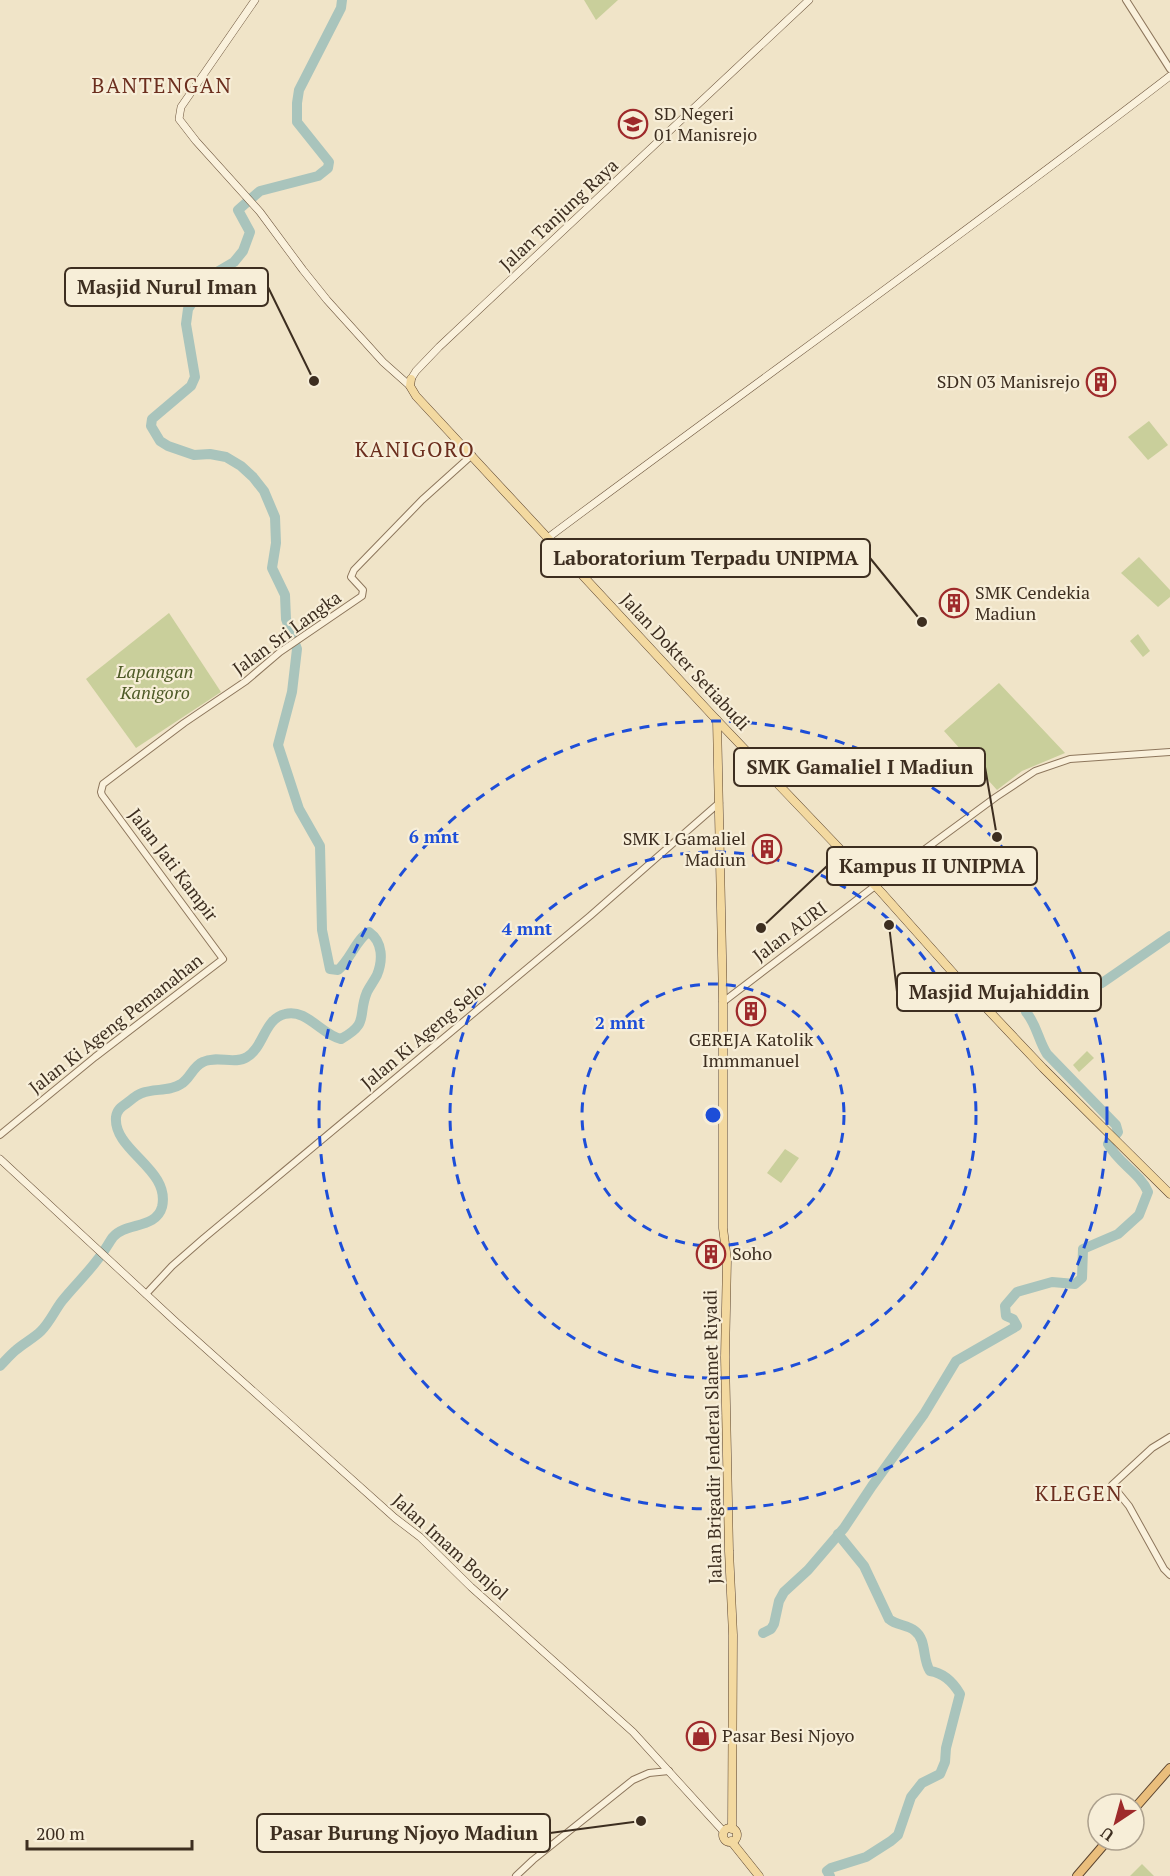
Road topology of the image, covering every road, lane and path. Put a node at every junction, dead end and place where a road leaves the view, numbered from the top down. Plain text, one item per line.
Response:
1 (255, 0) edge
2 (809, 0) edge
3 (1126, 0) edge
4 (1170, 69) edge
5 (1170, 76) edge
6 (411, 382) junction
7 (472, 455) junction
8 (549, 537) junction
9 (717, 720) junction
10 (1170, 752) edge
11 (101, 788) joint
12 (720, 802) junction
13 (875, 886) junction
14 (224, 959) joint
15 (723, 1002) junction
16 (0, 1135) edge
17 (0, 1159) edge
18 (1170, 1194) edge
19 (146, 1294) junction
20 (1170, 1437) edge
21 (1170, 1575) edge
22 (1170, 1768) edge
23 (669, 1771) junction
24 (1146, 1795) edge
25 (728, 1830) junction
26 (1098, 1852) edge
27 (516, 1876) edge
28 (759, 1876) edge
29 (1077, 1876) edge

1 - 6 main road
2 - 6 main road, Jalan Tanjung Raya
3 - 4 street
5 - 8 main road
6 - 7 main road, Jalan Dokter Setiabudi
7 - 8 main road, Jalan Dokter Setiabudi
7 - 11 street, Jalan Sri Langka
8 - 9 main road, Jalan Dokter Setiabudi
9 - 12 main road, Jalan Brigadir Jenderal Slamet Riyadi
9 - 13 main road, Jalan Dokter Setiabudi
10 - 13 street, Jalan AURI
11 - 14 street, Jalan Jati Kampir
12 - 15 main road, Jalan Brigadir Jenderal Slamet Riyadi
12 - 19 street, Jalan Ki Ageng Selo
13 - 15 street, Jalan AURI
13 - 18 main road, Jalan Dokter Setiabudi
14 - 16 street, Jalan Ki Ageng Pemanahan
15 - 25 main road, Jalan Brigadir Jenderal Slamet Riyadi
17 - 19 main road, Jalan Imam Bonjol
19 - 23 main road, Jalan Imam Bonjol
20 - 21 street
22 - 24 highway
23 - 25 main road, Jalan Imam Bonjol
23 - 27 street
25 - 28 main road, Jalan Brigadir Jenderal Slamet Riyadi
26 - 29 highway

